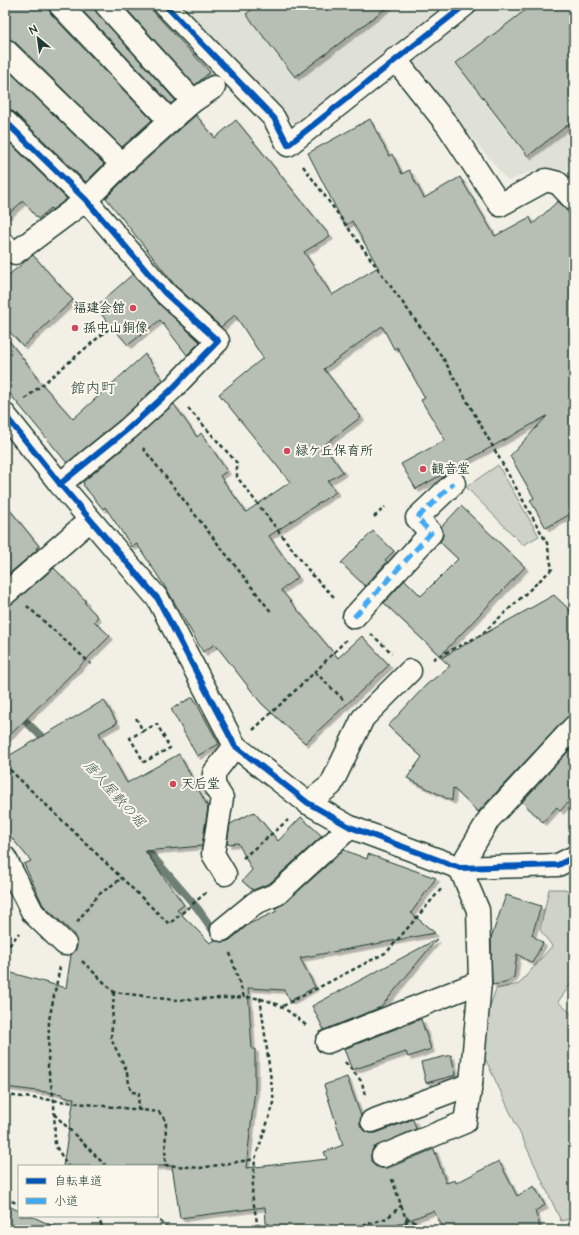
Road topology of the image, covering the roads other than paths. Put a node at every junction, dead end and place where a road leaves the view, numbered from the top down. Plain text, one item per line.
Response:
1 (60, 5) edge
2 (106, 5) edge
3 (165, 5) edge
4 (466, 5) edge
5 (5, 50) edge
6 (395, 59) junction
7 (214, 88) dead end
8 (194, 101) junction
9 (5, 121) edge
10 (170, 121) junction
11 (122, 164) junction
12 (566, 179) edge
13 (86, 200) junction
14 (574, 200) edge
15 (5, 245) edge
16 (5, 415) edge
17 (454, 483) dead end
18 (60, 484) junction
19 (90, 520) junction
20 (7, 592) edge
21 (357, 621) road end
22 (410, 671) road end
23 (574, 727) edge
24 (235, 746) junction
25 (308, 803) junction
26 (350, 827) junction
27 (574, 857) edge
28 (5, 858) edge
29 (460, 868) junction
30 (226, 874) road end
31 (222, 930) road end
32 (65, 944) road end
33 (480, 982) junction
34 (327, 1042) road end
35 (471, 1084) junction
36 (372, 1121) road end
37 (383, 1156) road end

1 - 10 street
2 - 8 street
3 - 6 street
4 - 6 street
5 - 11 street
6 - 12 street
7 - 8 street
8 - 10 street
9 - 13 street
10 - 11 street
11 - 13 street
12 - 14 street
13 - 15 street
13 - 18 street
16 - 18 street
17 - 21 street
18 - 19 street
19 - 20 street
19 - 24 street
22 - 25 street
23 - 29 street
24 - 25 street
24 - 30 street
25 - 26 street
26 - 29 street
26 - 31 street
27 - 29 street
28 - 32 street
29 - 33 street
33 - 34 street
33 - 35 street
35 - 36 street
35 - 37 street

